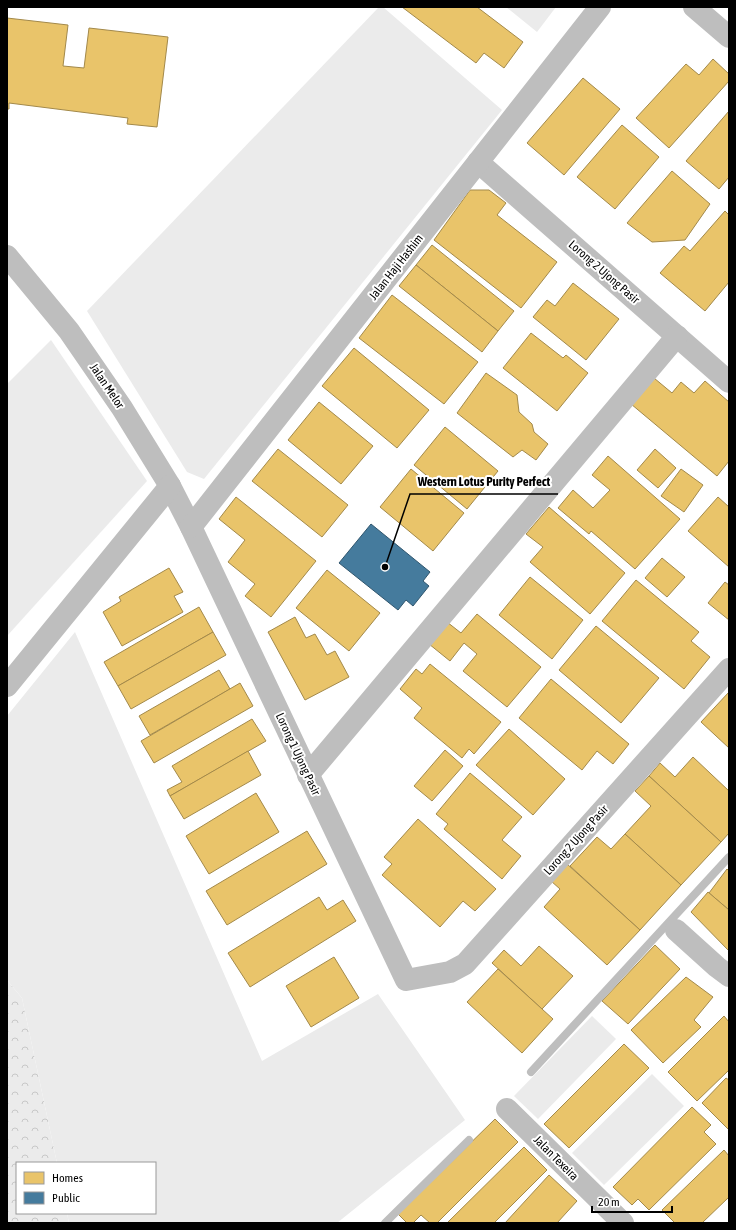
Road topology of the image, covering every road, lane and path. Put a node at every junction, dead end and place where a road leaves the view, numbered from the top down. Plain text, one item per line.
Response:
1 (600, 7) edge
2 (694, 7) edge
3 (729, 37) edge
4 (478, 162) junction
5 (7, 256) edge
6 (676, 336) junction
7 (729, 382) edge
8 (170, 486) junction
9 (191, 527) junction
10 (729, 669) edge
11 (7, 686) edge
12 (308, 775) junction
13 (676, 930) dead end
14 (729, 976) edge
15 (406, 980) joint
16 (507, 1109) dead end
17 (622, 1223) edge

1 - 4 street, Jalan Haji Hashim
2 - 3 street
4 - 6 street, Lorong 2 Ujong Pasir
4 - 9 street, Jalan Haji Hashim
5 - 8 street, Jalan Melor
6 - 7 street, Lorong 2 Ujong Pasir
6 - 12 street
8 - 9 street, Jalan Melor
8 - 11 street
9 - 12 street, Lorong 1 Ujong Pasir
10 - 15 street, Lorong 2 Ujong Pasir
12 - 15 street, Lorong 1 Ujong Pasir
13 - 14 street
16 - 17 street, Jalan Texeira

